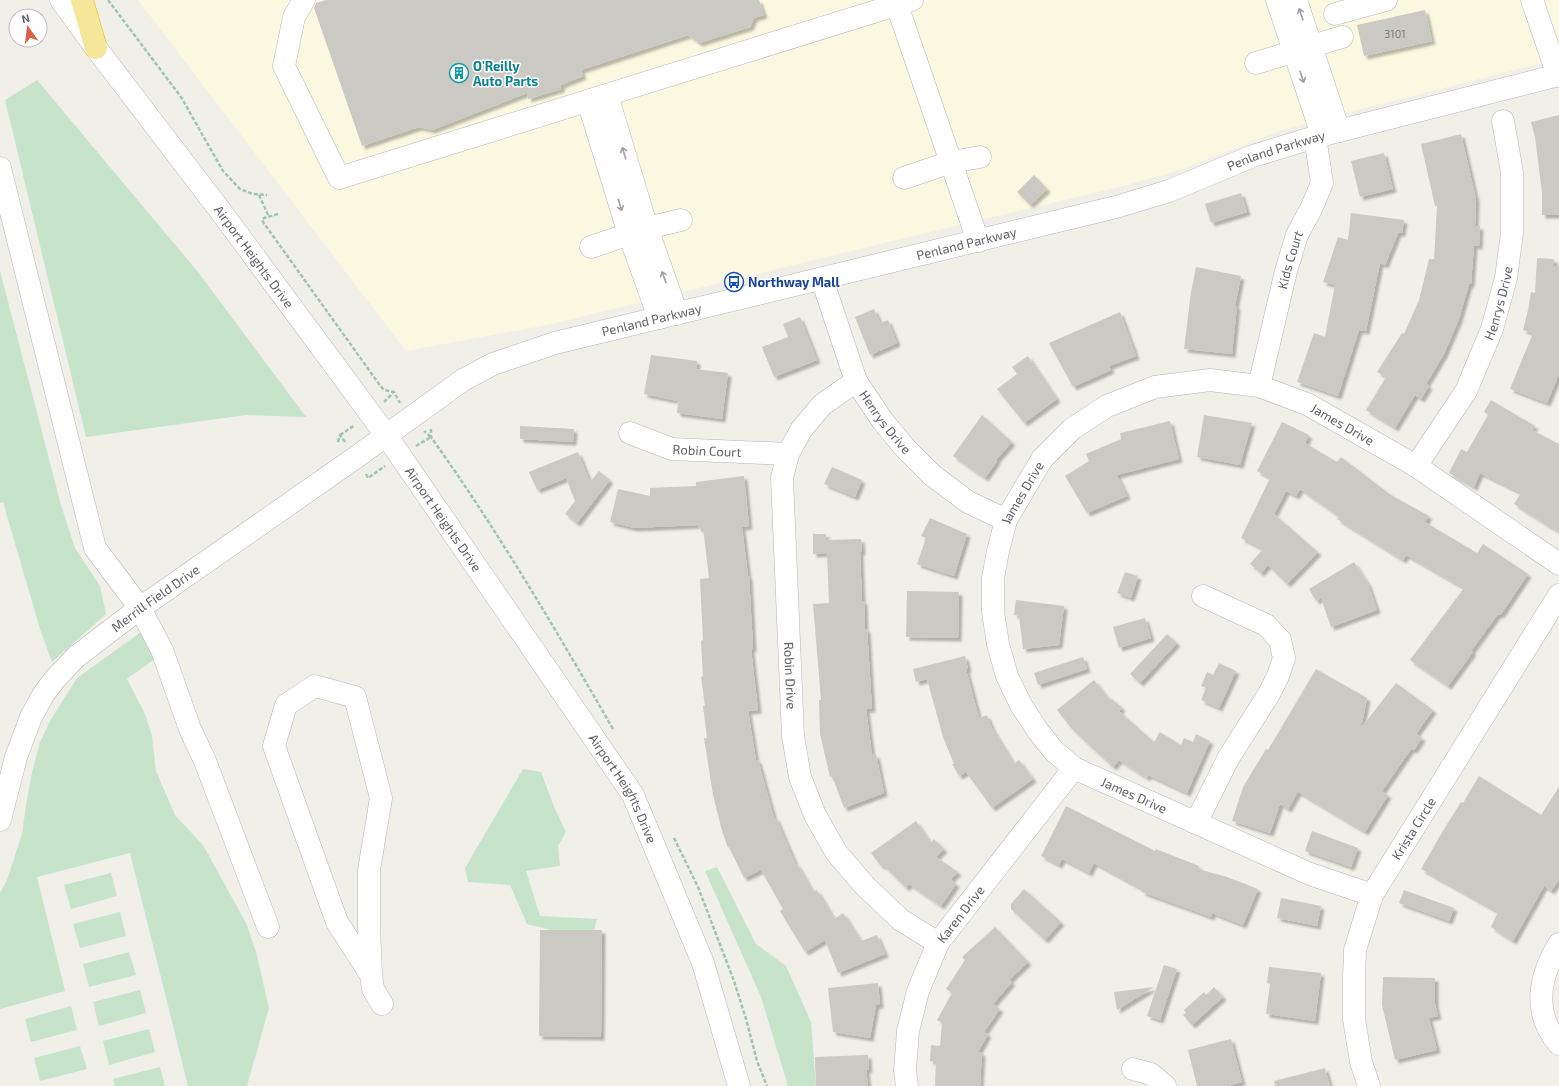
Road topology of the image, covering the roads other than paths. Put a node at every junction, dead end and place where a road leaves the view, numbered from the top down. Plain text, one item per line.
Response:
1 (62, 0) edge
2 (82, 0) edge
3 (304, 0) edge
4 (1277, 0) edge
5 (1296, 0) edge
6 (1386, 0) edge
7 (1532, 0) edge
8 (904, 2) edge
9 (1334, 14) dead end
10 (1342, 37) dead end
11 (96, 48) junction
12 (1303, 49) junction
13 (1256, 62) dead end
14 (1558, 76) edge
15 (597, 98) junction
16 (1503, 121) dead end
17 (1325, 134) junction
18 (980, 158) dead end
19 (951, 162) junction
20 (0, 168) edge
21 (904, 178) dead end
22 (681, 220) dead end
23 (638, 231) junction
24 (978, 241) junction
25 (592, 247) dead end
26 (822, 279) junction
27 (668, 316) junction
28 (856, 381) junction
29 (1259, 386) junction
30 (630, 433) dead end
31 (386, 435) junction
32 (788, 454) junction
33 (1416, 466) junction
34 (1006, 520) junction
35 (1559, 564) edge
36 (1559, 595) edge
37 (1203, 596) dead end
38 (140, 608) junction
39 (1074, 768) junction
40 (0, 820) edge
41 (1196, 823) junction
42 (1372, 895) junction
43 (268, 927) dead end
44 (938, 943) junction
45 (1559, 944) edge
46 (371, 976) junction
47 (382, 1004) dead end
48 (1559, 1044) edge
49 (1133, 1069) dead end
50 (740, 1086) edge
51 (907, 1086) edge
52 (1165, 1086) edge
53 (1369, 1086) edge

1 - 11 street, Airport Heights Drive
2 - 11 highway
3 - 15 street
4 - 12 street
12 -> 5 street
6 - 9 street
7 - 14 street
8 - 15 street
8 - 19 street
10 - 12 street
11 - 31 street, Airport Heights Drive
12 - 13 street
12 - 17 street, Kids Court
14 - 17 street, Penland Parkway
15 - 23 street
16 - 33 street, Henrys Drive
17 - 24 street, Penland Parkway
17 - 29 street, Kids Court
18 - 19 street
19 - 21 street
19 - 24 street
20 - 38 street
22 - 23 street
23 - 25 street
23 - 27 street
24 - 26 street, Penland Parkway
26 - 27 street, Penland Parkway
26 - 28 street, Henrys Drive
27 - 31 street, Penland Parkway
28 - 32 street, Robin Drive
28 - 34 street, Henrys Drive
29 - 33 street, James Drive
29 - 34 street, James Drive
30 - 32 street, Robin Court
31 - 38 street, Merrill Field Drive
31 - 50 street, Airport Heights Drive
32 - 44 street, Robin Drive
33 - 35 street, James Drive
34 - 39 street, James Drive
36 - 42 street, Krista Circle
37 - 41 street
38 - 40 street, Merrill Field Drive
38 - 43 street
39 - 41 street, James Drive
39 - 44 street, Karen Drive
41 - 42 street, James Drive
42 - 53 street, Krista Circle
44 - 51 street, Karen Drive
45 - 48 street
46 - 46 street
46 - 47 street
49 - 52 street

